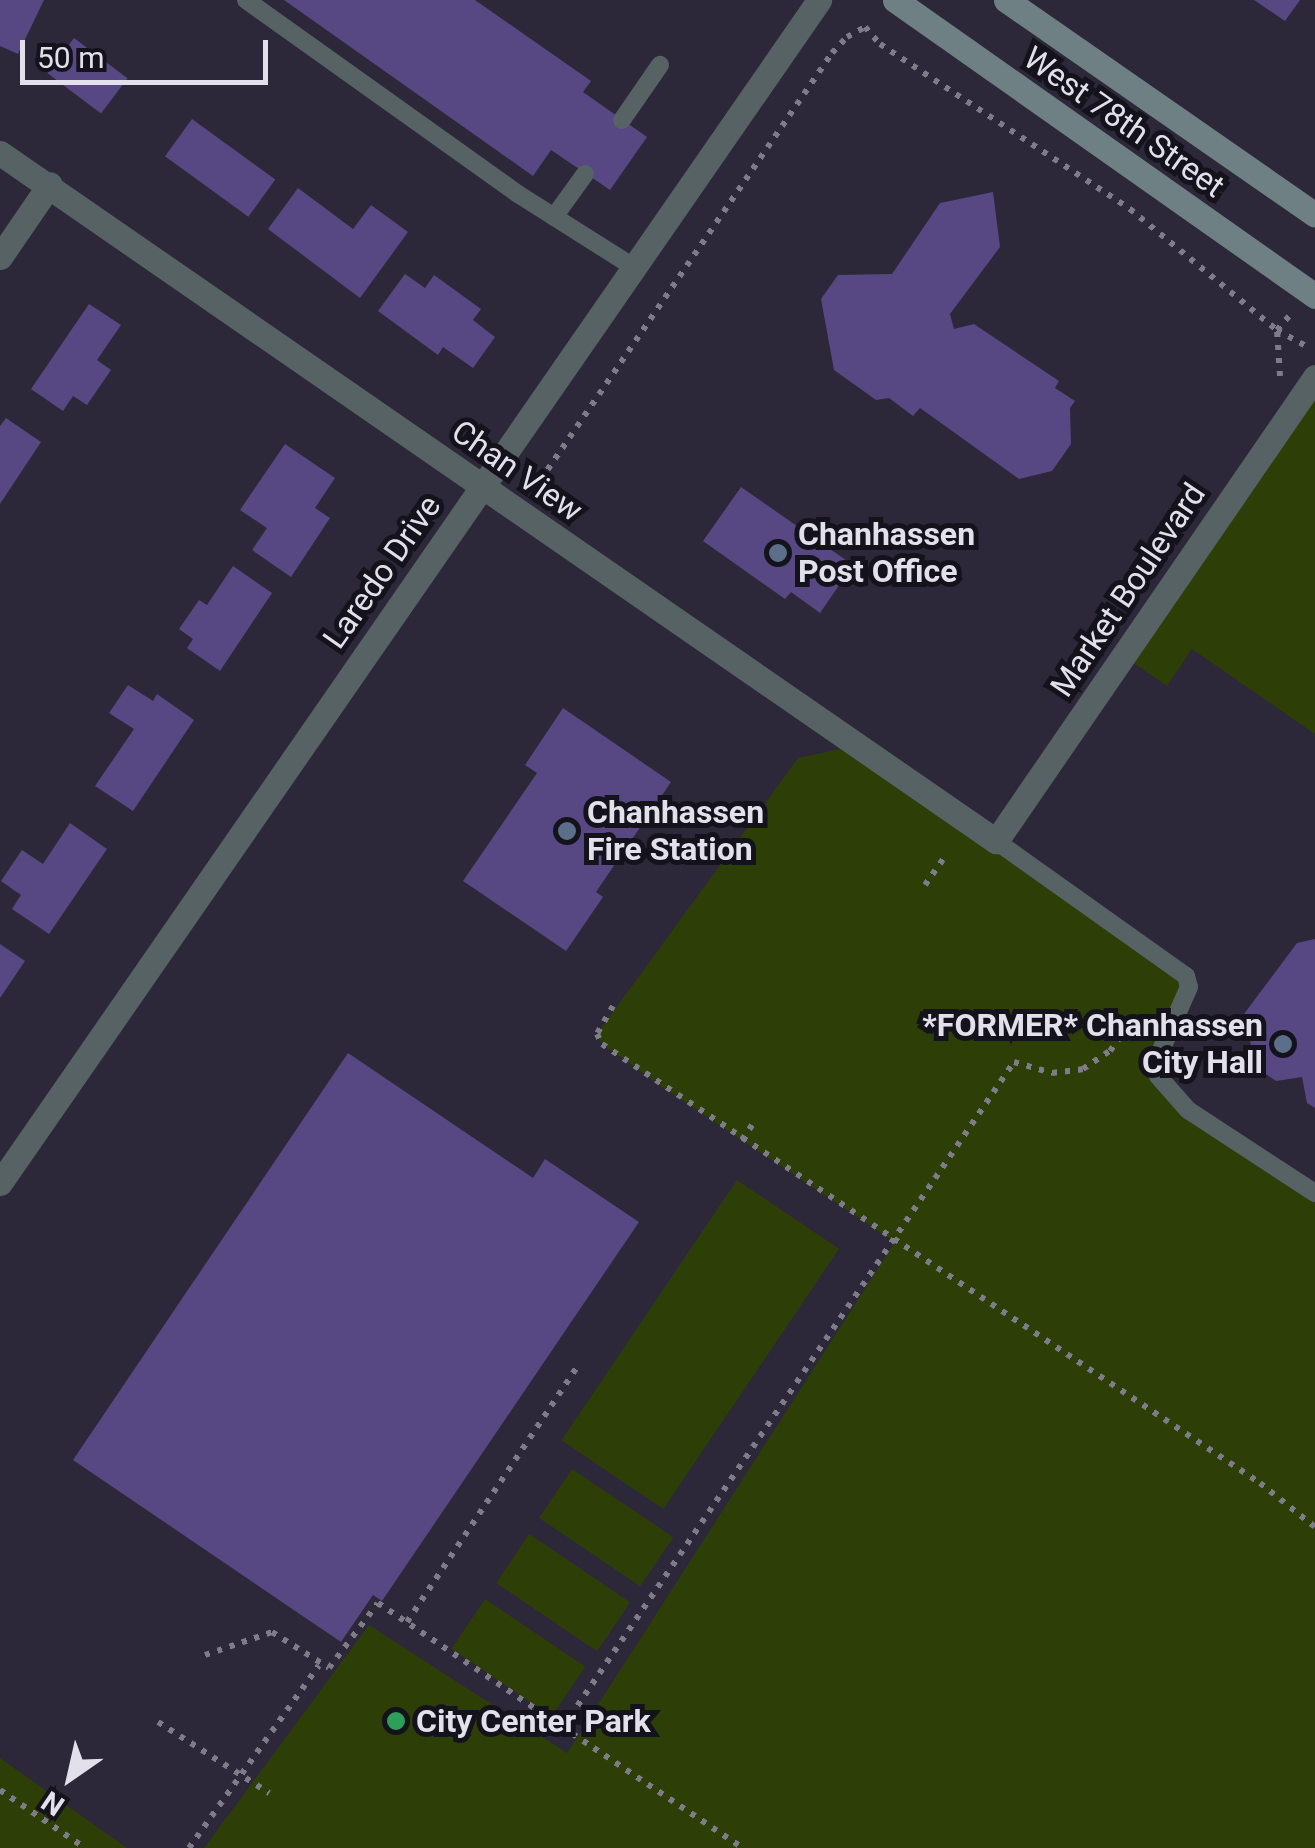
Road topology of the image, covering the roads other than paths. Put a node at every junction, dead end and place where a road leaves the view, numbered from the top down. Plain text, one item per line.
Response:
1 (246, 0) edge
2 (819, 0) edge
3 (896, 0) edge
4 (1006, 0) edge
5 (660, 65) dead end
6 (622, 120) dead end
7 (0, 153) edge
8 (585, 174) dead end
9 (50, 184) junction
10 (1315, 215) edge
11 (554, 218) junction
12 (0, 258) edge
13 (632, 266) junction
14 (1315, 296) edge
15 (1315, 378) edge
16 (482, 485) junction
17 (996, 840) junction
18 (0, 1183) edge
19 (1315, 1193) edge

1 - 11 lane
2 - 13 street, Laredo Drive
3 - 14 street, West 78th Street
4 - 10 street, West 78th Street
5 - 6 lane
7 - 9 street, Chan View
8 - 11 lane
9 - 12 street
9 - 16 street, Chan View
11 - 13 lane
13 - 16 street, Laredo Drive
15 - 17 street, Market Boulevard
16 - 17 street, Chan View
16 - 18 street, Laredo Drive
17 - 19 lane

